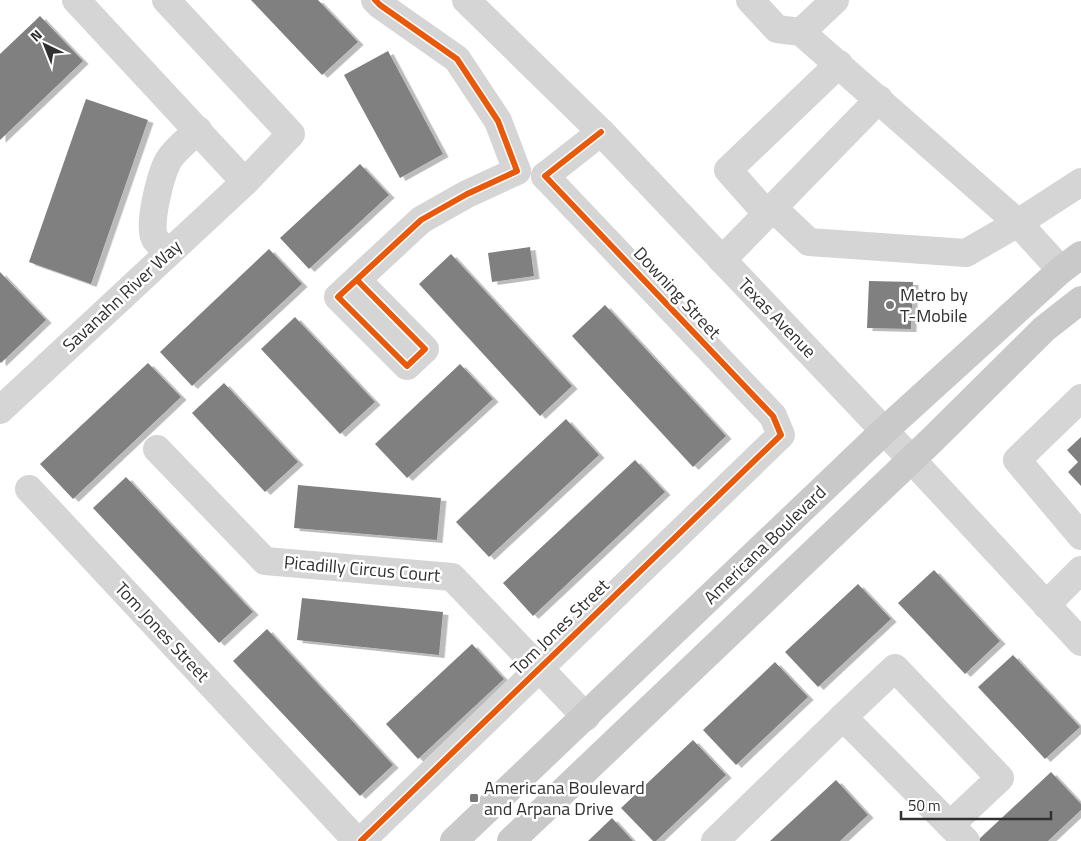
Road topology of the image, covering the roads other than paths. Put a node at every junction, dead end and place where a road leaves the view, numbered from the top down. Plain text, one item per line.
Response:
1 (76, 0) edge
2 (166, 0) edge
3 (375, 0) edge
4 (466, 0) edge
5 (750, 0) edge
6 (835, 0) edge
7 (802, 32) junction
8 (839, 64) junction
9 (879, 99) junction
10 (198, 130) junction
11 (601, 132) junction
12 (517, 171) junction
13 (545, 176) junction
14 (245, 182) junction
15 (1081, 182) edge
16 (770, 211) junction
17 (1018, 223) junction
18 (168, 253) junction
19 (722, 260) junction
20 (1071, 263) edge
21 (357, 280) dead end
22 (1081, 300) edge
23 (1081, 398) edge
24 (0, 410) edge
25 (884, 431) junction
26 (781, 435) joint
27 (157, 449) dead end
28 (911, 459) junction
29 (29, 489) dead end
30 (1081, 536) edge
31 (1081, 570) edge
32 (1046, 605) junction
33 (1081, 642) edge
34 (539, 668) junction
35 (586, 717) junction
36 (843, 717) junction
37 (958, 833) edge
38 (359, 841) edge
39 (454, 841) edge
40 (511, 841) edge
41 (715, 841) edge

1 - 10 street
2 - 14 street, Savanahn River Way
3 - 12 street
4 - 11 street, Texas Avenue
5 - 7 street
6 - 7 street
7 - 8 street
8 - 9 street
8 - 16 street
9 - 16 street
9 - 17 street
10 - 14 street
10 - 18 street
11 - 13 street
11 - 19 street, Texas Avenue
12 - 13 street
12 - 21 street
13 - 26 street, Downing Street
14 - 18 street, Savanahn River Way
15 - 17 street
16 - 17 street
16 - 19 street
17 - 20 street
18 - 24 street, Savanahn River Way
19 - 25 street, Texas Avenue
20 - 25 main road, Americana Boulevard
22 - 28 main road
23 - 30 street
25 - 28 street, Texas Avenue
25 - 35 main road, Americana Boulevard
26 - 34 street, Tom Jones Street
27 - 34 street, Picadilly Circus Court
28 - 32 street, Texas Avenue
28 - 40 main road
29 - 38 street, Tom Jones Street
31 - 32 street
32 - 33 street, Texas Avenue
34 - 35 street, Picadilly Circus Court
34 - 38 street, Tom Jones Street
35 - 39 main road, Americana Boulevard
36 - 37 street
36 - 37 street
36 - 41 street

